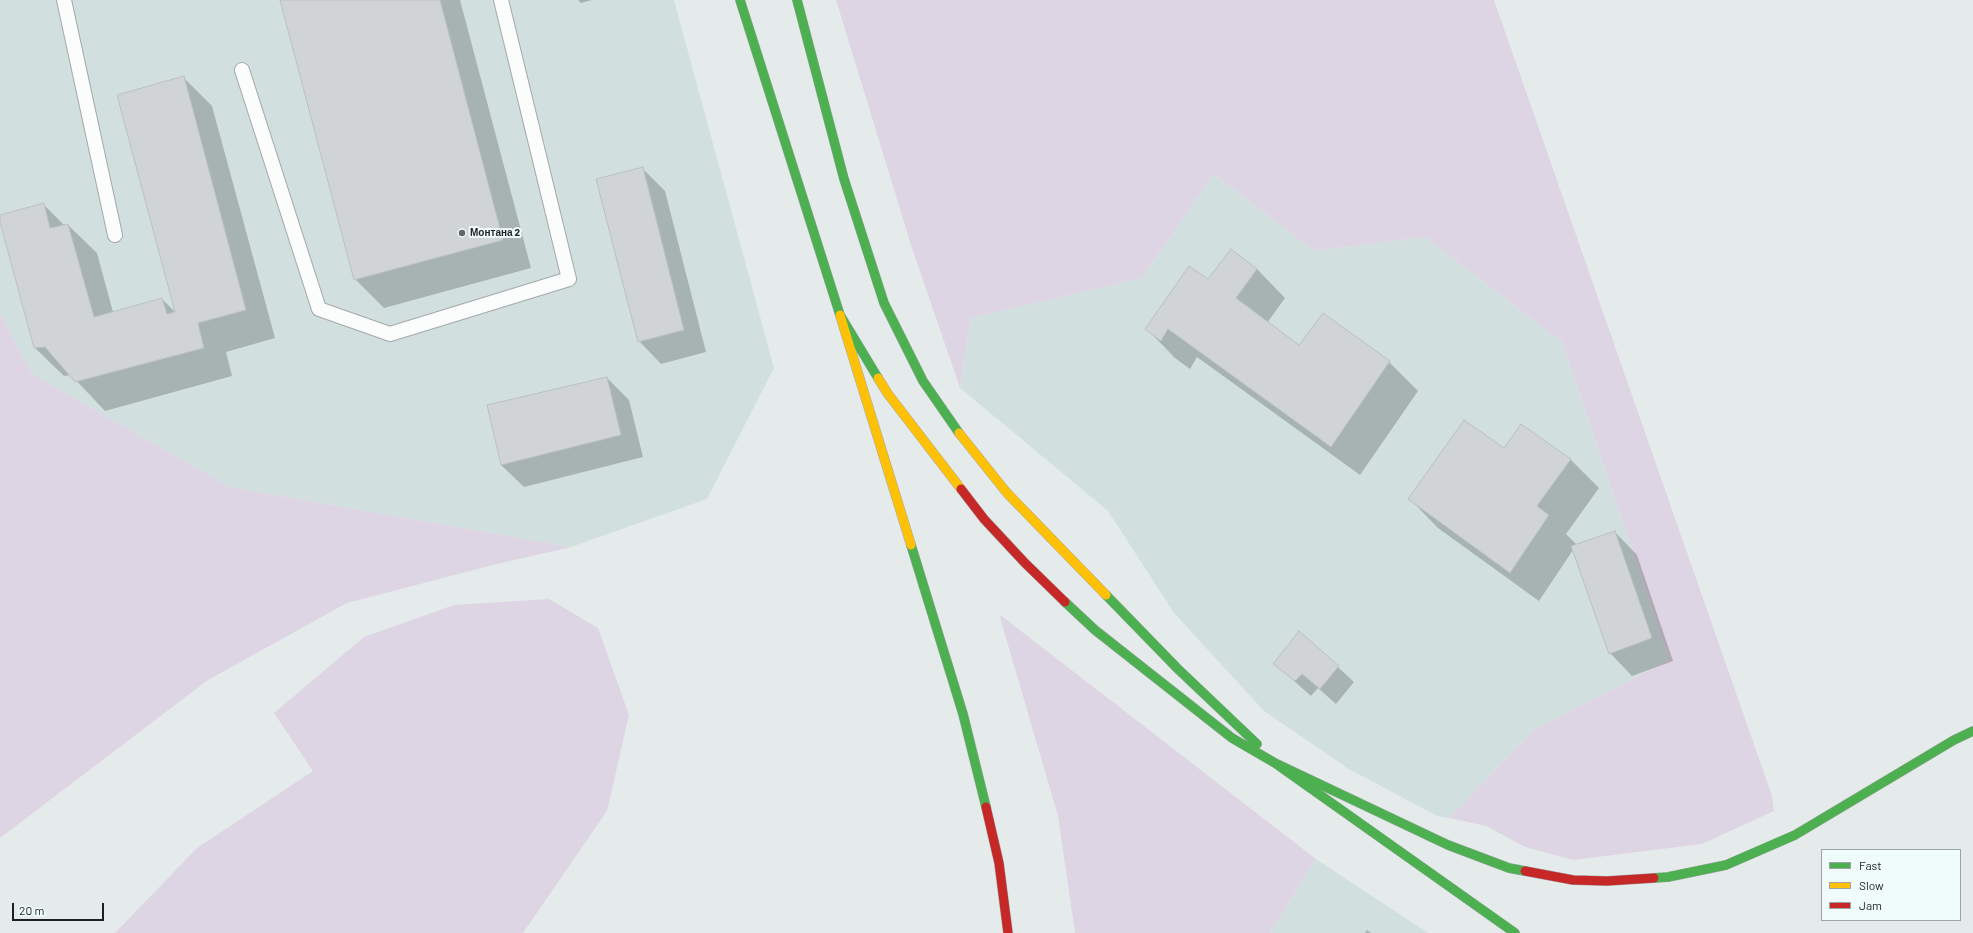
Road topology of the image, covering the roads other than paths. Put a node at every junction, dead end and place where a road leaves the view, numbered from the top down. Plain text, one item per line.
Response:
1 (64, 0) edge
2 (501, 0) edge
3 (797, 0) edge
4 (740, 4) edge
5 (242, 70) dead end
6 (115, 236) dead end
7 (840, 315) junction
8 (1973, 731) edge
9 (1276, 763) junction
10 (1008, 933) edge
11 (1515, 933) edge

1 - 6 lane
2 - 5 lane
3 - 9 main road
4 - 7 main road
7 - 9 main road
7 - 10 main road
8 - 9 main road
9 - 11 main road

